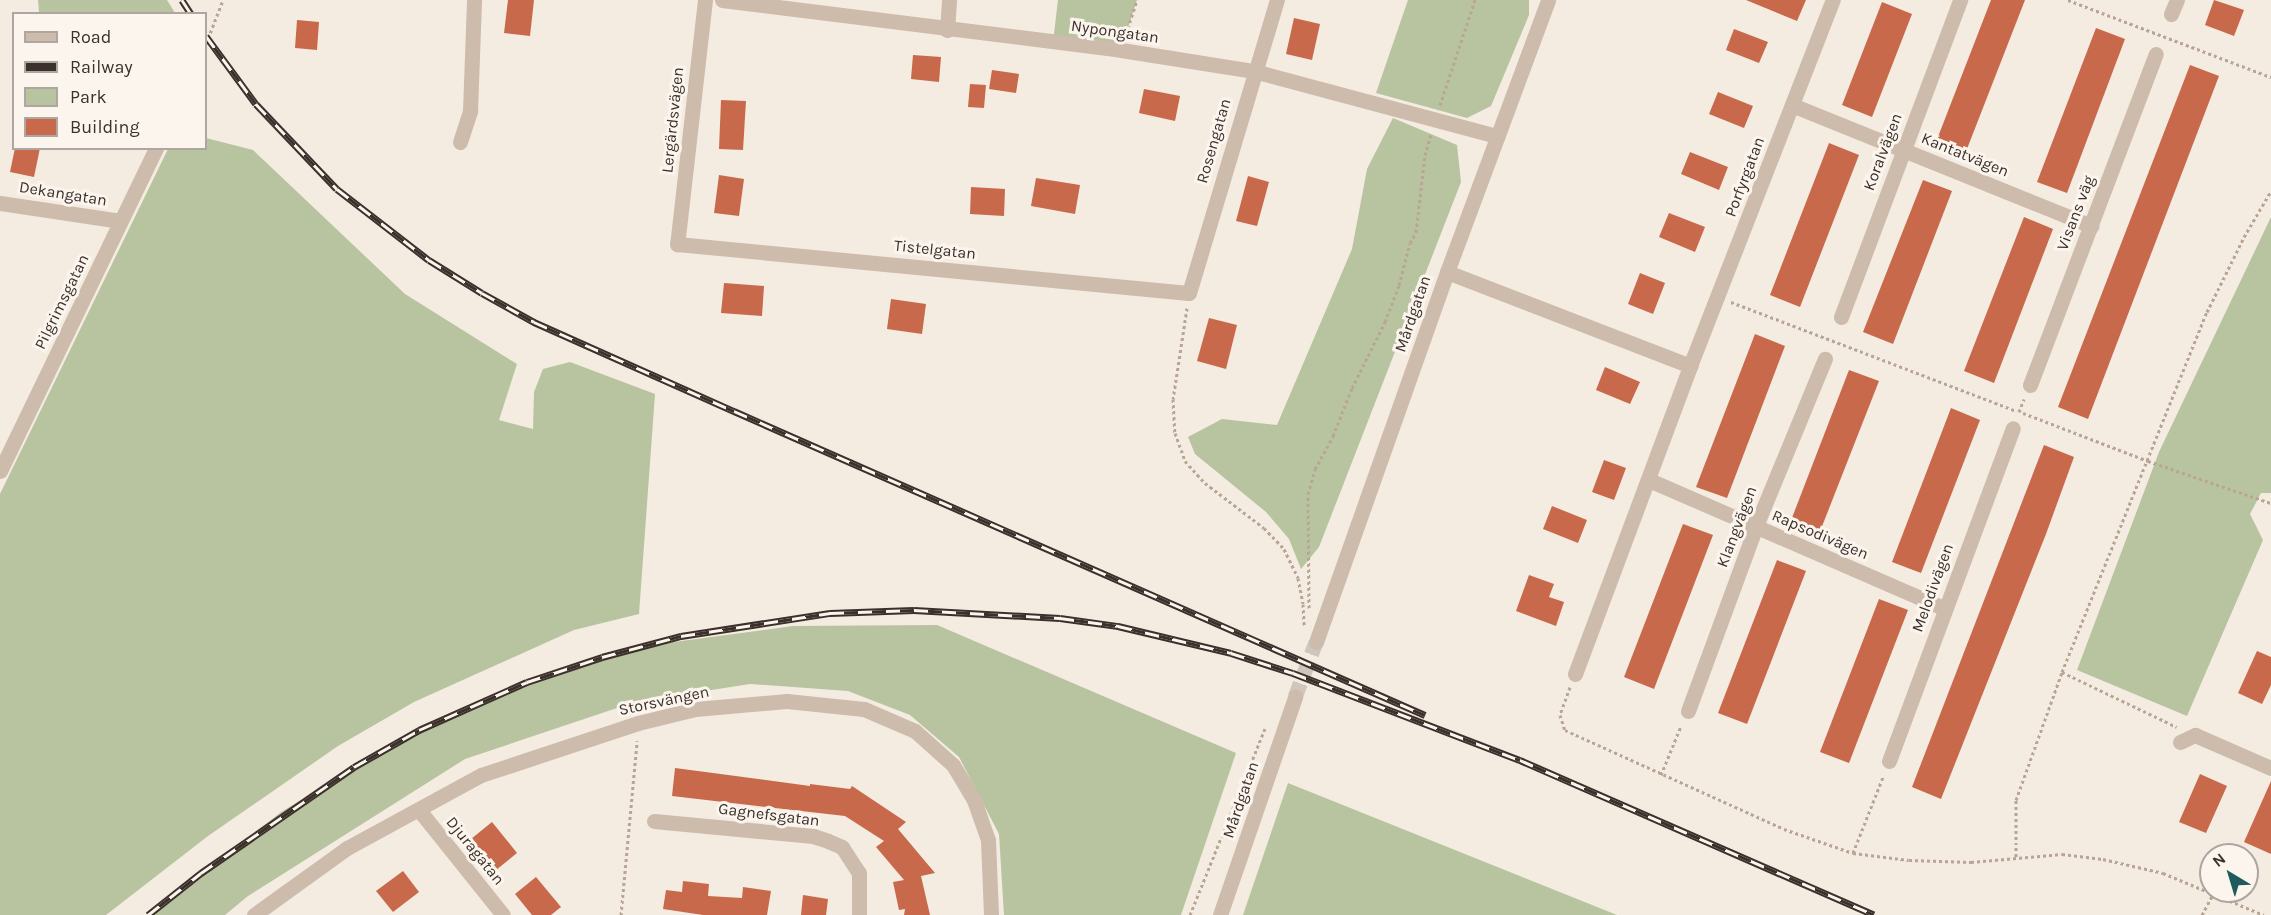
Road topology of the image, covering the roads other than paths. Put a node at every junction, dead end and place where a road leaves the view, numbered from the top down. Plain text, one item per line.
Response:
1 (474, 0) edge
2 (705, 0) edge
3 (722, 0) edge
4 (949, 0) edge
5 (1277, 0) edge
6 (1548, 0) edge
7 (1833, 0) edge
8 (1960, 0) edge
9 (947, 30) junction
10 (2156, 54) road end
11 (1254, 71) junction
12 (1792, 105) junction
13 (1497, 136) junction
14 (460, 142) dead end
15 (1903, 149) junction
16 (155, 150) edge
17 (0, 203) edge
18 (122, 221) junction
19 (2091, 226) junction
20 (677, 244) joint
21 (1447, 272) junction
22 (1189, 293) joint
23 (1841, 317) road end
24 (1825, 359) road end
25 (1690, 366) junction
26 (2030, 385) road end
27 (2013, 428) road end
28 (0, 471) edge
29 (1649, 480) junction
30 (1756, 526) junction
31 (1944, 608) junction
32 (1316, 642) tunnel mouth
33 (1575, 674) road end
34 (1295, 697) tunnel mouth
35 (1688, 711) road end
36 (2180, 742) dead end
37 (1889, 761) road end
38 (2271, 768) edge
39 (419, 810) junction
40 (654, 821) dead end
41 (259, 914) edge
42 (503, 915) edge
43 (859, 915) edge
44 (991, 915) edge
45 (1220, 915) edge

1 - 14 street
2 - 20 street, Lergärdsvägen
3 - 9 street, Nypongatan
4 - 9 street
5 - 11 street, Rosengatan
6 - 13 street, Mårdgatan
7 - 12 street, Porfyrgatan
8 - 15 street, Koralvägen
9 - 11 street, Nypongatan
10 - 19 street, Visans väg
11 - 13 street, Nypongatan
11 - 22 street, Rosengatan
12 - 15 street, Kantatvägen
12 - 25 street, Porfyrgatan
13 - 21 street, Mårdgatan
15 - 19 street, Kantatvägen
15 - 23 street, Koralvägen
16 - 18 street, Pilgrimsgatan
17 - 18 street, Dekangatan
18 - 28 street, Pilgrimsgatan
19 - 26 street, Visans väg
20 - 22 street, Tistelgatan
21 - 25 street
21 - 32 street, Mårdgatan
24 - 30 street, Klangvägen
25 - 29 street, Porfyrgatan
27 - 31 street, Melodivägen
29 - 30 street, Rapsodivägen
29 - 33 street, Porfyrgatan
30 - 31 street, Rapsodivägen
30 - 35 street, Klangvägen
31 - 37 street, Melodivägen
34 - 45 street, Mårdgatan
36 - 38 street
39 - 41 street, Storsvängen
39 - 42 street, Djuragatan
39 - 44 street, Storsvängen
40 - 43 street, Gagnefsgatan

